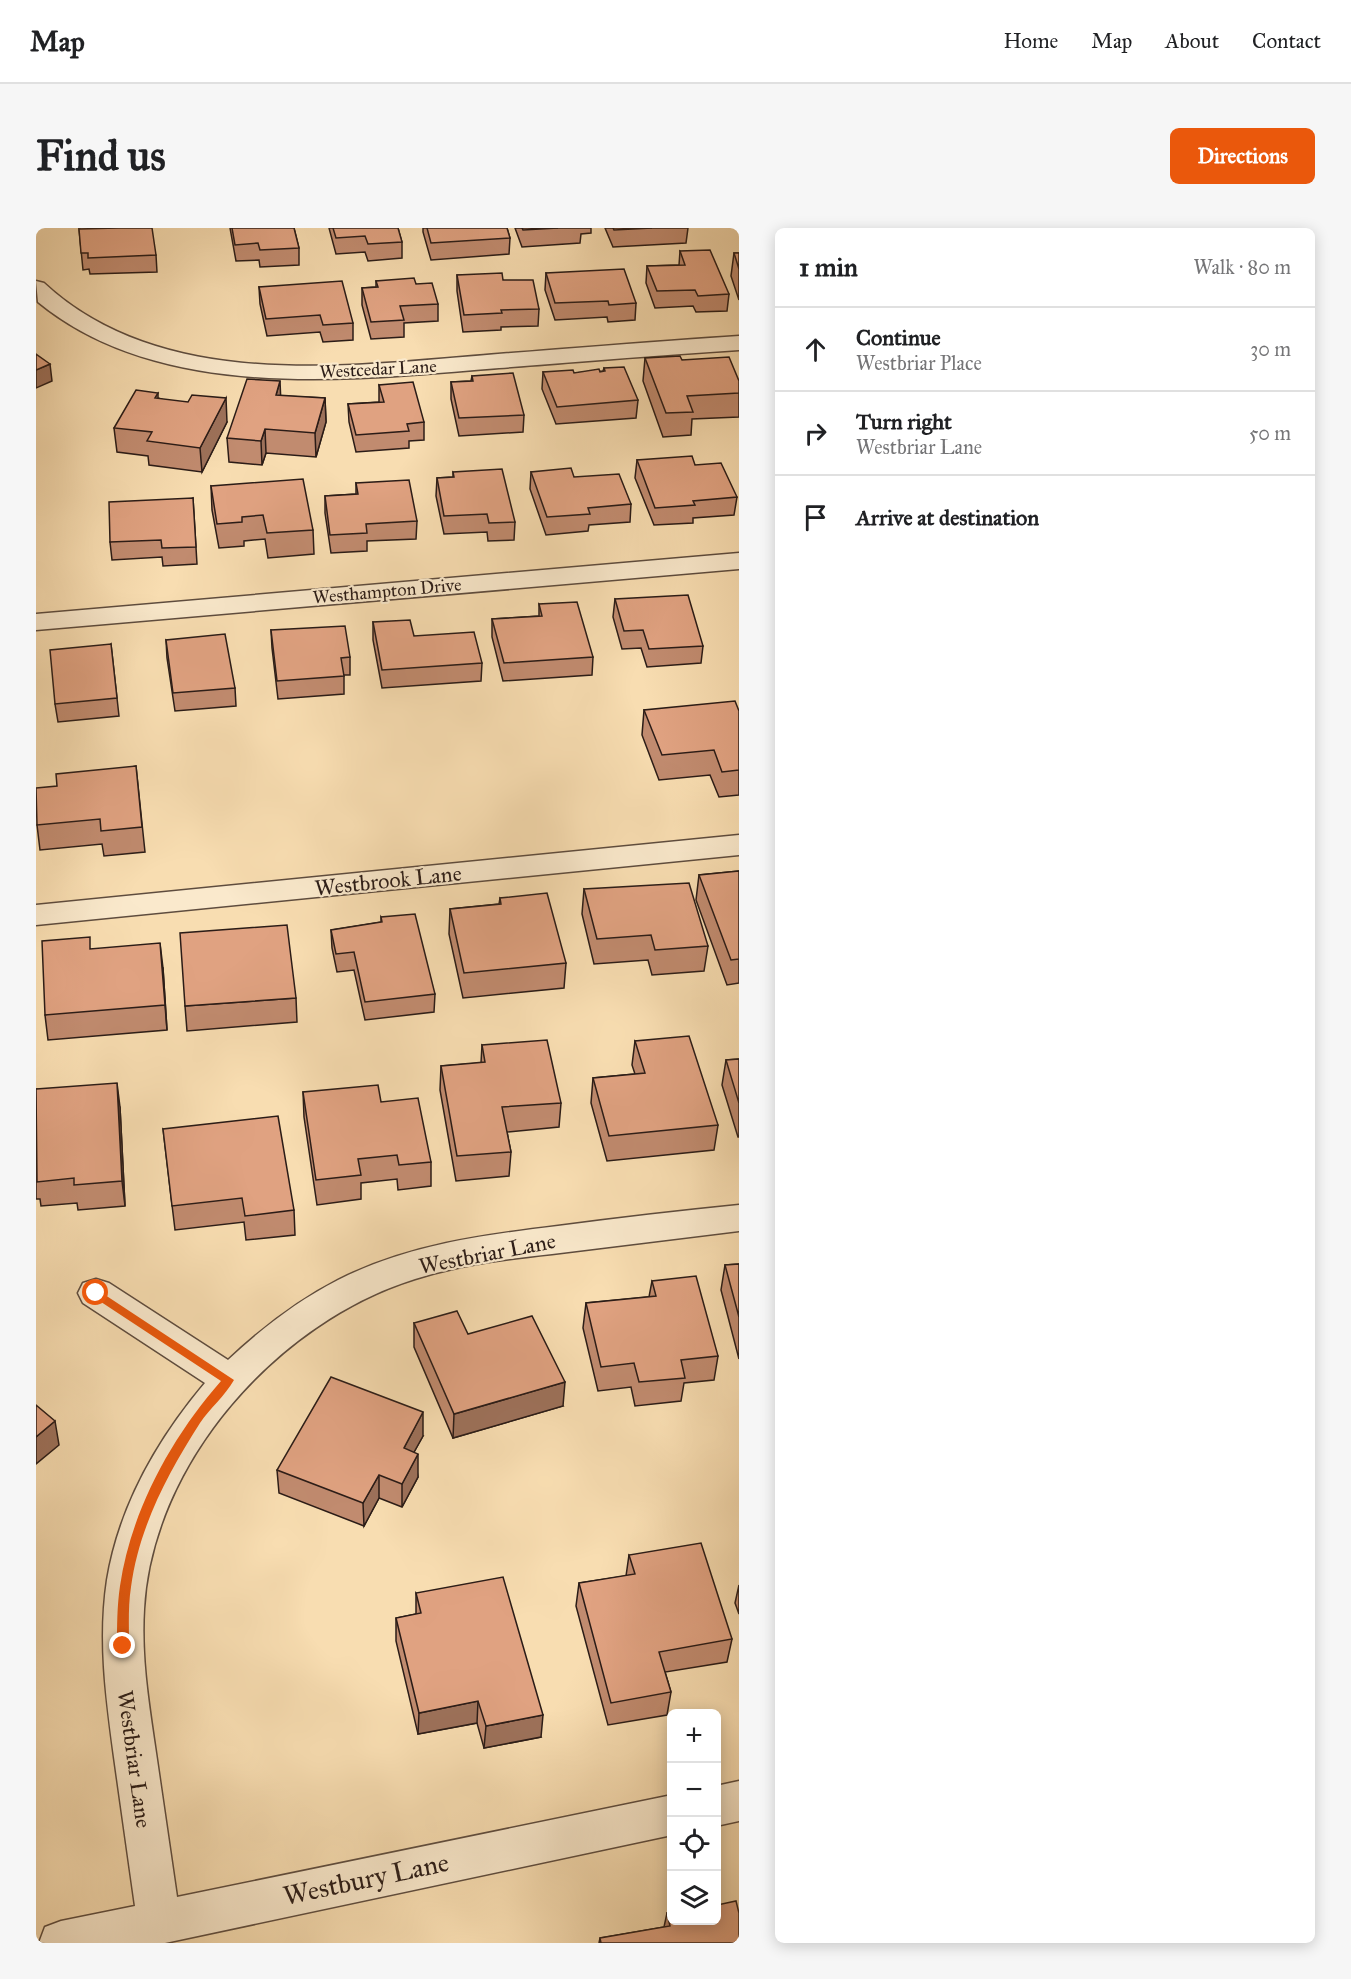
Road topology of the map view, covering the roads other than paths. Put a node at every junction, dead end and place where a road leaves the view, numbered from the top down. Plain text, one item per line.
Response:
1 (36, 288) edge
2 (739, 343) edge
3 (739, 561) edge
4 (36, 622) edge
5 (739, 845) edge
6 (36, 915) edge
7 (739, 1218) edge
8 (96, 1293) dead end
9 (229, 1380) junction
10 (739, 1801) edge
11 (721, 1805) edge
12 (667, 1816) edge
13 (159, 1922) junction
14 (61, 1943) edge

1 - 2 street, Westcedar Lane
3 - 4 street, Westhampton Drive
5 - 6 street, Westbrook Lane
7 - 9 street, Westbriar Lane
8 - 9 street
9 - 13 street, Westbriar Lane
10 - 11 street
12 - 13 street, Westbury Lane
13 - 14 street, Westbury Lane

